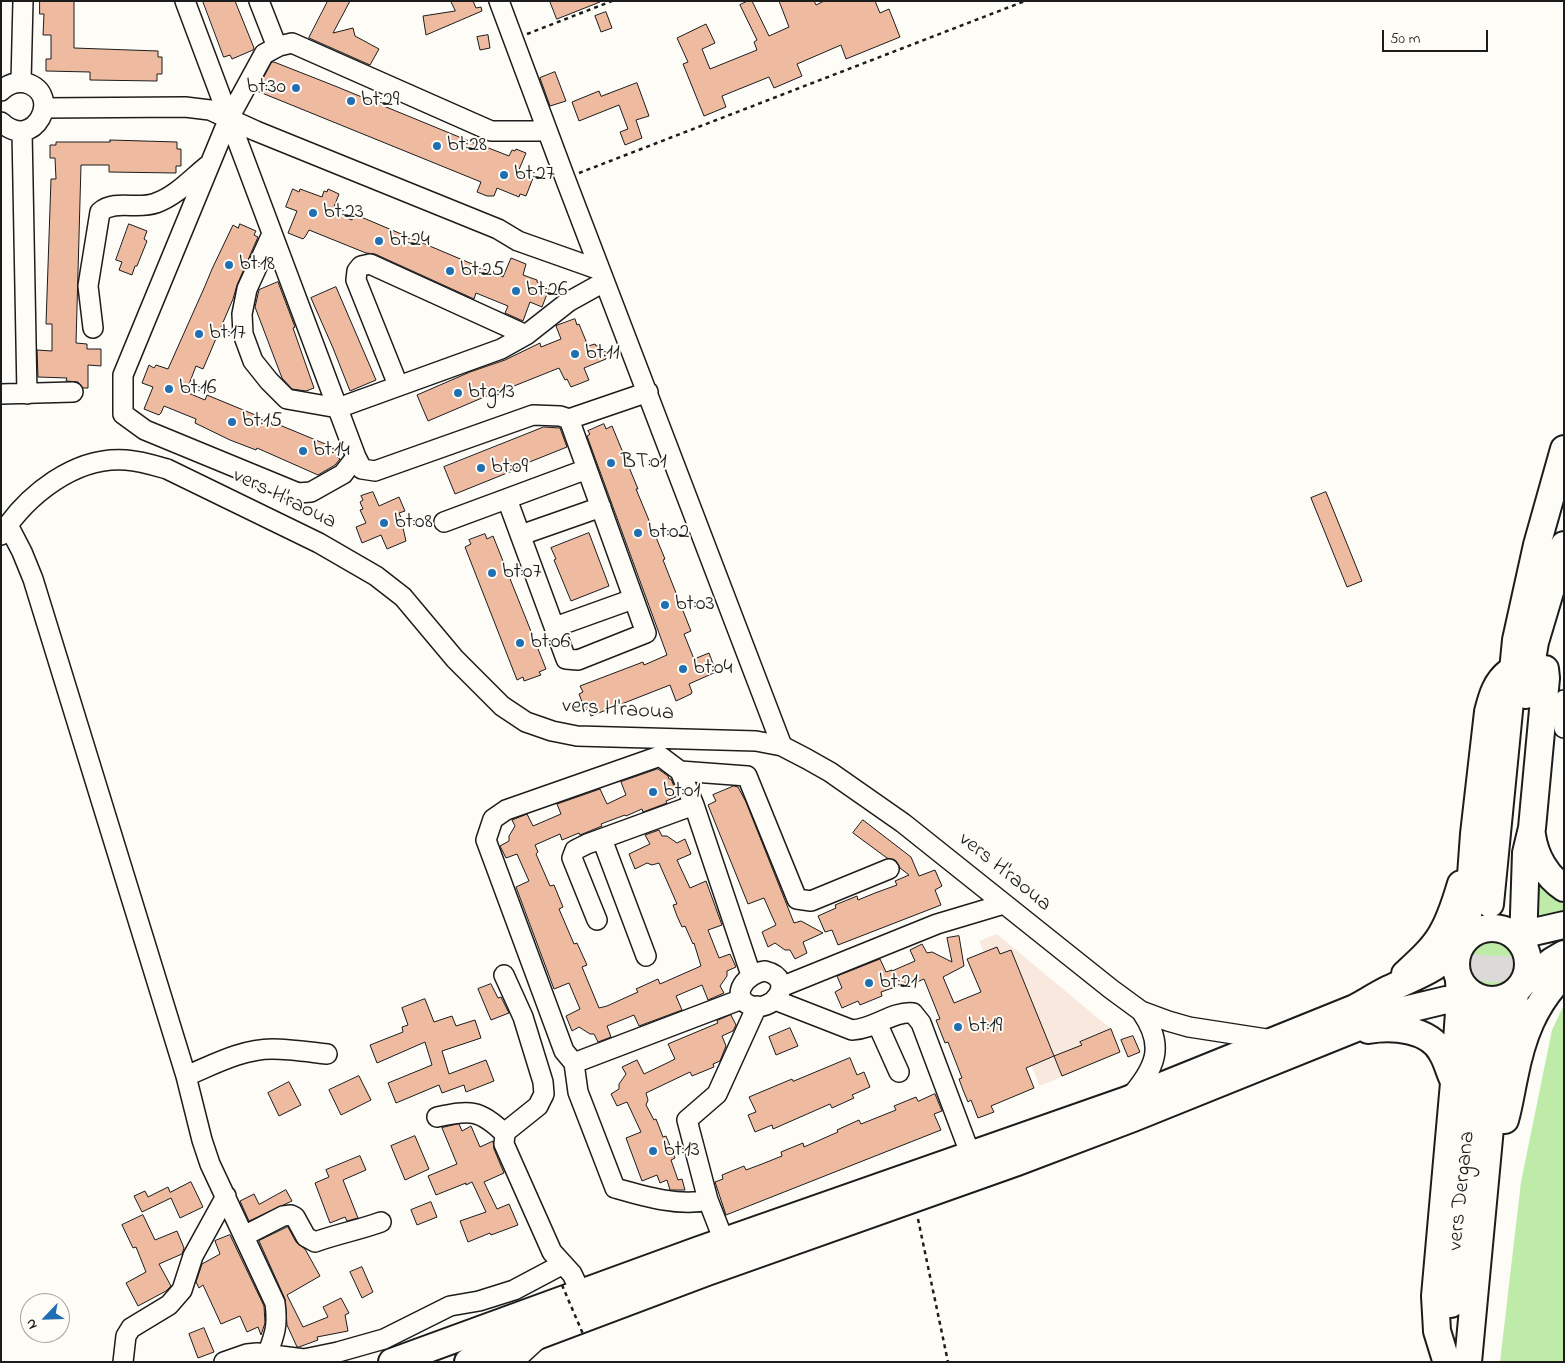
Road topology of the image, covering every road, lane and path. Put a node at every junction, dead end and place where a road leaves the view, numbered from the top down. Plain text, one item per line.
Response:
1 (23, 1) edge
2 (259, 1) edge
3 (499, 1) edge
4 (612, 1) edge
5 (1025, 1) edge
6 (187, 8) edge
7 (513, 39) junction
8 (277, 47) junction
9 (21, 82) junction
10 (1, 91) edge
11 (44, 108) junction
12 (228, 118) junction
13 (1, 122) edge
14 (22, 131) junction
15 (547, 131) junction
16 (210, 164) junction
17 (565, 178) junction
18 (272, 234) junction
19 (602, 276) junction
20 (93, 328) dead end
21 (526, 335) junction
22 (398, 386) junction
23 (73, 392) dead end
24 (648, 392) junction
25 (1, 394) edge
26 (28, 394) junction
27 (338, 408) junction
28 (569, 419) junction
29 (1564, 449) edge
30 (356, 457) junction
31 (587, 469) junction
32 (507, 498) junction
33 (600, 507) junction
34 (444, 522) dead end
35 (4, 530) edge
36 (521, 535) junction
37 (1564, 545) edge
38 (633, 599) junction
39 (555, 627) junction
40 (1534, 642) junction
41 (1512, 670) junction
42 (1564, 700) edge
43 (1564, 728) edge
44 (1552, 736) edge
45 (782, 746) junction
46 (680, 771) junction
47 (694, 805) junction
48 (1532, 828) junction
49 (602, 839) junction
50 (1473, 850) junction
51 (889, 869) dead end
52 (1564, 888) edge
53 (1004, 904) junction
54 (596, 920) dead end
55 (1564, 925) edge
56 (1521, 939) junction
57 (1462, 943) junction
58 (1564, 954) edge
59 (646, 956) dead end
60 (1564, 974) edge
61 (504, 975) dead end
62 (751, 975) junction
63 (1519, 988) junction
64 (1389, 990) junction
65 (778, 993) junction
66 (750, 1003) junction
67 (1475, 1003) junction
68 (1141, 1010) junction
69 (877, 1023) junction
70 (1345, 1034) junction
71 (1274, 1040) junction
72 (327, 1054) dead end
73 (574, 1063) junction
74 (899, 1072) dead end
75 (186, 1076) junction
76 (1454, 1083) junction
77 (1127, 1100) junction
78 (437, 1117) dead end
79 (1505, 1120) junction
80 (505, 1134) junction
81 (970, 1156) junction
82 (226, 1196) junction
83 (913, 1198) junction
84 (708, 1200) junction
85 (381, 1222) dead end
86 (244, 1236) junction
87 (724, 1241) junction
88 (563, 1264) junction
89 (572, 1289) junction
90 (1473, 1307) junction
91 (583, 1334) dead end
92 (543, 1335) junction
93 (267, 1354) junction
94 (1453, 1360) edge
95 (123, 1362) edge
96 (224, 1362) edge
97 (392, 1362) edge
98 (468, 1362) edge
99 (513, 1362) edge
100 (948, 1362) edge

1 - 9 street
2 - 8 street
3 - 7 street
4 - 7 path
5 - 17 path
6 - 12 street
7 - 15 street
8 - 12 street
8 - 15 street
9 - 10 street
9 - 11 street
11 - 12 street
11 - 14 street
12 - 16 street
12 - 18 street
12 - 19 street
13 - 14 street
14 - 26 street
15 - 17 street
16 - 20 street
16 - 30 street
17 - 19 street
18 - 27 street
18 - 27 street
19 - 21 street
19 - 24 street
21 - 22 street
21 - 22 street
22 - 27 street
23 - 26 street
24 - 28 street
24 - 45 street
25 - 26 street
27 - 30 street
28 - 30 street
28 - 31 street
29 - 41 highway
31 - 32 street
31 - 33 street
32 - 34 street
32 - 36 street
33 - 36 street
33 - 38 street
35 - 45 street, vers H'raoua
35 - 75 street
36 - 39 street
37 - 40 highway
38 - 39 street
38 - 39 street
40 - 41 highway
40 - 44 highway
41 - 50 highway
42 - 43 street
44 - 48 highway
45 - 53 street, vers H'raoua
46 - 47 street
46 - 51 street
46 - 73 street
47 - 49 street
47 - 62 street
48 - 52 highway
48 - 56 highway
49 - 54 street
49 - 59 street
50 - 57 highway
50 - 64 highway
53 - 65 street
53 - 68 street, vers H'raoua
55 - 56 highway
56 - 57 highway
56 - 63 highway
57 - 64 highway
57 - 67 highway
58 - 63 highway
60 - 79 highway
61 - 80 street
62 - 65 street
62 - 66 street
63 - 67 highway
63 - 79 highway
64 - 71 highway
65 - 66 street
65 - 69 street
66 - 73 street
66 - 84 street
67 - 70 highway
67 - 76 highway
67 - 90 highway
67 - 94 highway, vers Dergana
68 - 71 street
68 - 77 street
69 - 74 street
69 - 81 street
70 - 76 highway
70 - 83 highway
71 - 77 highway
72 - 75 street
73 - 84 street
75 - 82 street
76 - 94 highway
77 - 81 highway
78 - 80 street
79 - 90 highway
80 - 88 street
81 - 87 highway
82 - 86 street
82 - 95 street
83 - 92 highway
83 - 100 path
84 - 87 street
85 - 86 street
86 - 93 street
87 - 89 highway
88 - 89 street
88 - 93 street
89 - 91 path, bridge
89 - 97 highway
90 - 94 highway
92 - 98 highway
92 - 99 street
93 - 96 street

